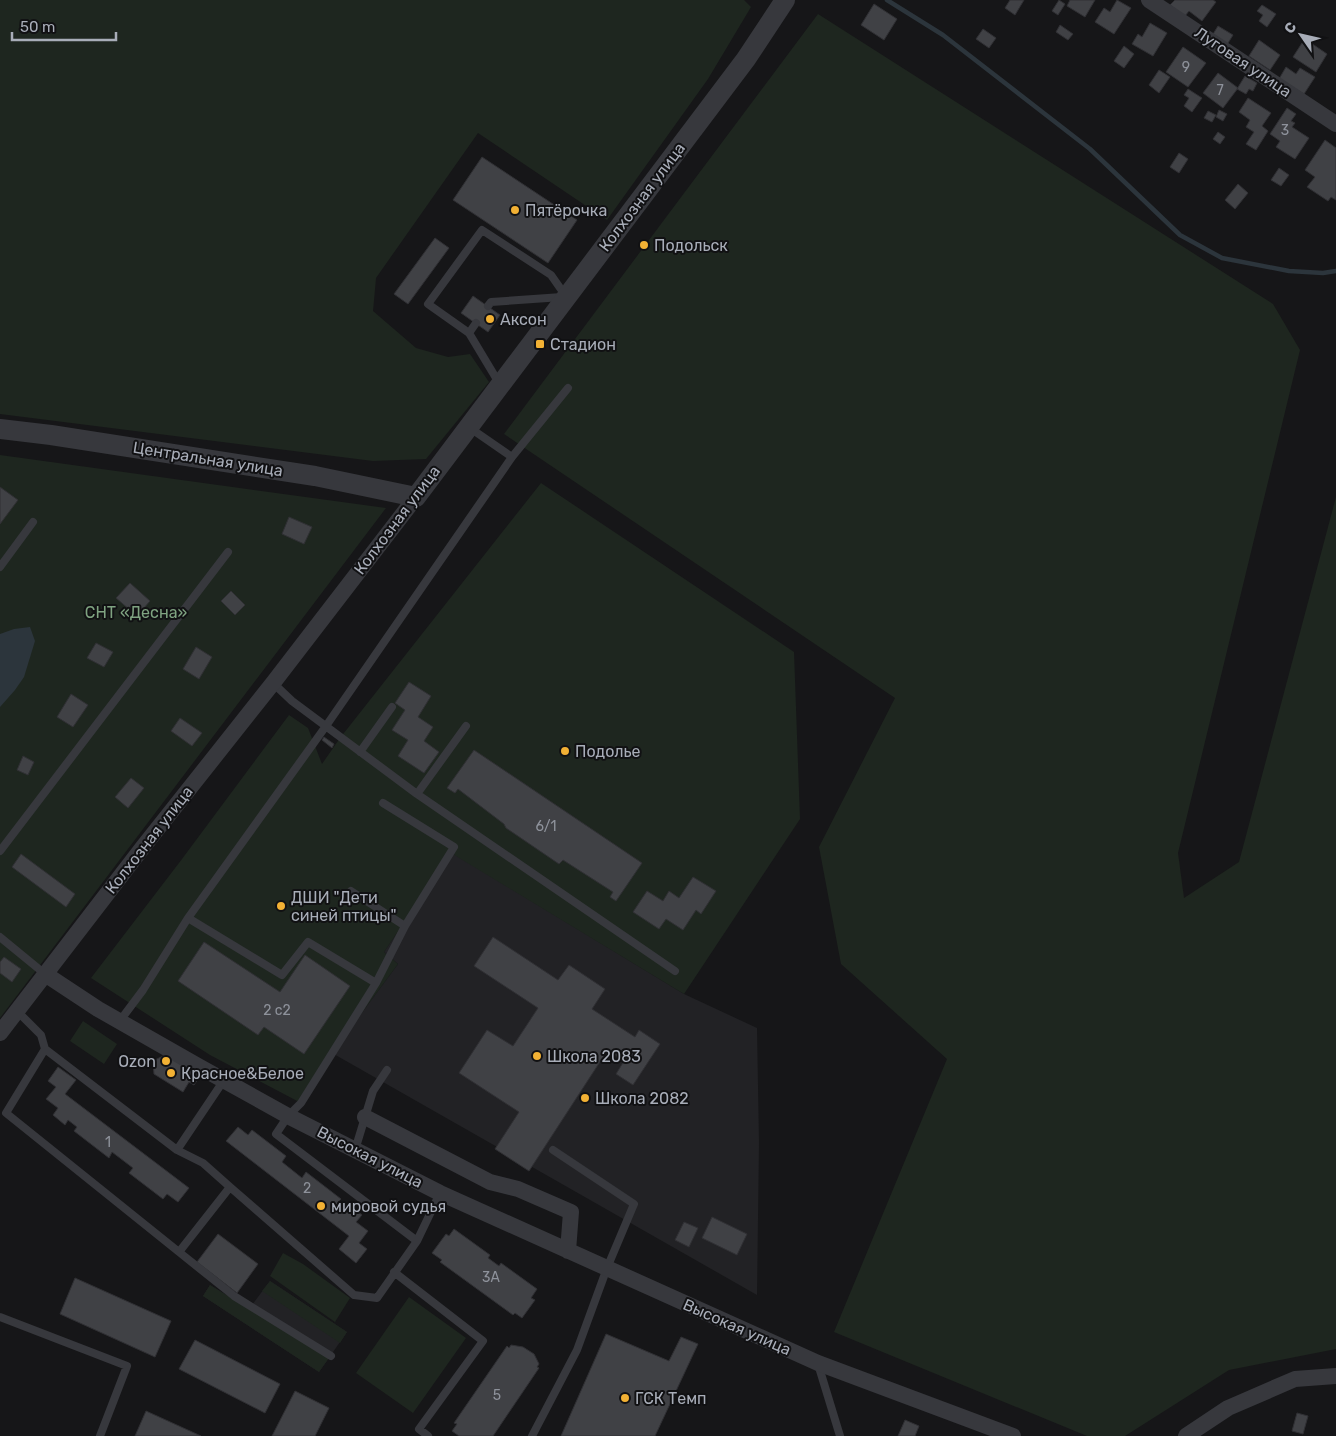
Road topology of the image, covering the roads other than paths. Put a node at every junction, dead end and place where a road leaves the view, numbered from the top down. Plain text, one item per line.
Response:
1 (785, 0) edge
2 (1149, 0) edge
3 (1336, 124) edge
4 (566, 297) junction
5 (488, 306) dead end
6 (476, 323) dead end
7 (469, 333) junction
8 (500, 384) junction
9 (568, 388) dead end
10 (468, 427) junction
11 (0, 429) edge
12 (512, 457) junction
13 (416, 497) junction
14 (33, 522) dead end
15 (228, 552) dead end
16 (0, 567) edge
17 (273, 683) junction
18 (392, 707) dead end
19 (326, 726) junction
20 (466, 726) dead end
21 (360, 752) junction
22 (417, 794) junction
23 (383, 803) dead end
24 (0, 851) edge
25 (351, 891) dead end
26 (188, 918) junction
27 (405, 926) junction
28 (0, 937) edge
29 (675, 971) dead end
30 (45, 974) junction
31 (376, 983) junction
32 (17, 1011) junction
33 (119, 1022) junction
34 (0, 1033) edge
35 (45, 1049) junction
36 (387, 1070) dead end
37 (224, 1080) junction
38 (288, 1116) junction
39 (365, 1117) junction
40 (176, 1150) junction
41 (355, 1150) junction
42 (553, 1150) dead end
43 (230, 1187) junction
44 (440, 1193) junction
45 (417, 1241) junction
46 (568, 1251) junction
47 (179, 1252) junction
48 (608, 1268) junction
49 (394, 1272) junction
50 (0, 1317) edge
51 (331, 1356) dead end
52 (818, 1363) junction
53 (1336, 1376) edge
54 (100, 1436) edge
55 (428, 1436) edge
56 (532, 1436) edge
57 (840, 1436) edge
58 (1013, 1436) edge
59 (1186, 1436) edge

1 - 4 street, Колхозная улица
2 - 3 street, Луговая улица
4 - 5 lane
4 - 7 lane
4 - 8 street, Колхозная улица
6 - 7 lane
7 - 8 lane
8 - 10 street, Колхозная улица
9 - 12 lane
10 - 12 lane
10 - 13 street, Колхозная улица
11 - 13 street, Центральная улица
12 - 19 lane
13 - 17 street, Колхозная улица
14 - 16 lane
15 - 24 lane
17 - 19 lane
17 - 30 street, Колхозная улица
18 - 21 lane
19 - 21 lane
19 - 26 lane
20 - 22 lane
21 - 22 lane
22 - 29 lane
23 - 27 lane
25 - 27 lane
26 - 31 lane
26 - 33 lane
27 - 31 lane
28 - 30 lane
30 - 32 street, Колхозная улица
30 - 33 street, Высокая улица
31 - 38 lane
32 - 34 street, Колхозная улица
32 - 35 lane
33 - 37 street, Высокая улица
35 - 40 lane
35 - 47 lane
36 - 39 lane
37 - 38 street, Высокая улица
37 - 40 lane
38 - 41 street, Высокая улица
38 - 45 lane
39 - 41 lane
39 - 46 street
40 - 43 lane
41 - 44 street, Высокая улица
42 - 48 lane
43 - 47 lane
43 - 49 lane
44 - 45 lane
44 - 46 street, Высокая улица
45 - 49 lane
46 - 48 street, Высокая улица
47 - 51 lane
48 - 52 street, Высокая улица
48 - 56 lane
49 - 55 lane
50 - 54 lane
52 - 57 lane
52 - 58 street, Высокая улица
53 - 59 street

